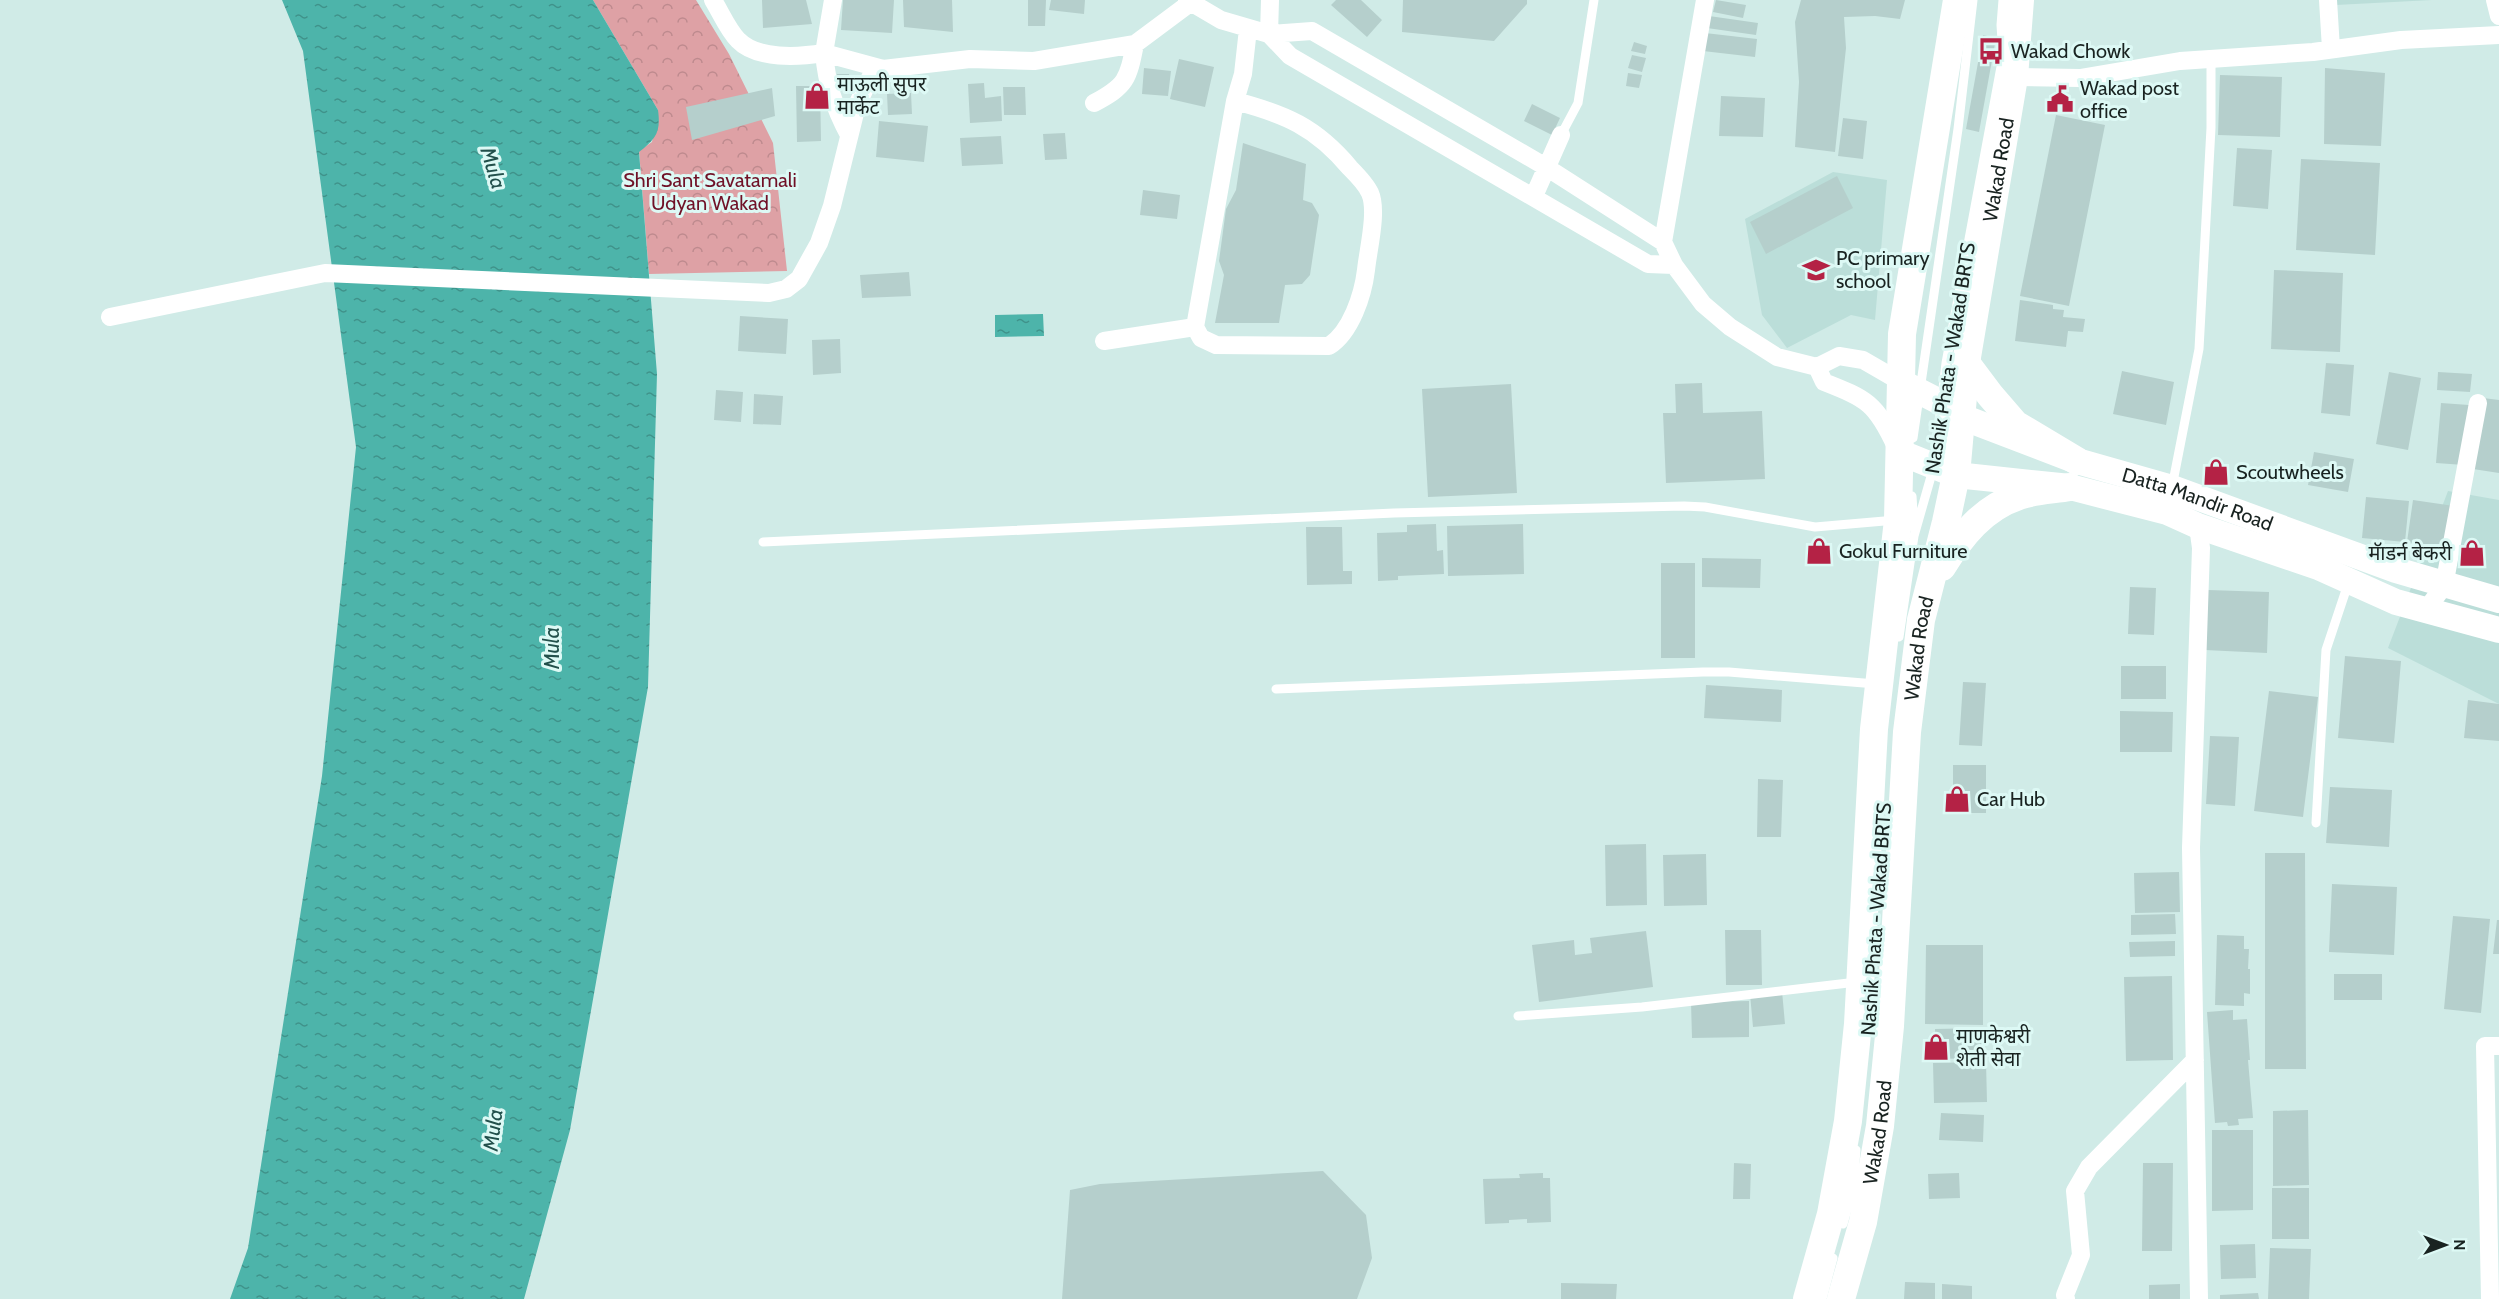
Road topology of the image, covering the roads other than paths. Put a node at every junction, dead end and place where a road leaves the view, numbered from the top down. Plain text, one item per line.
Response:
1 (713, 0) edge
2 (834, 0) edge
3 (1270, 0) edge
4 (1594, 0) edge
5 (1705, 0) edge
6 (1957, 0) edge
7 (1973, 0) edge
8 (2003, 0) edge
9 (2020, 0) edge
10 (2328, 0) edge
11 (2496, 0) edge
12 (1188, 1) edge
13 (2499, 16) edge
14 (1248, 29) junction
15 (1269, 34) junction
16 (2499, 35) edge
17 (1135, 45) junction
18 (2331, 49) junction
19 (824, 53) junction
20 (2211, 60) junction
21 (883, 69) junction
22 (2014, 77) junction
23 (1235, 101) junction
24 (1094, 104) dead end
25 (849, 135) junction
26 (1561, 135) joint
27 (1546, 166) junction
28 (1534, 196) junction
29 (1663, 242) junction
30 (1674, 265) junction
31 (110, 317) dead end
32 (1195, 327) junction
33 (1104, 341) dead end
34 (1966, 363) junction
35 (1816, 367) junction
36 (1910, 387) junction
37 (2478, 403) dead end
38 (1952, 410) junction
39 (1922, 464) junction
40 (2073, 474) junction
41 (2172, 488) junction
42 (1912, 490) dead end
43 (2198, 526) junction
44 (1906, 528) junction
45 (762, 542) dead end
46 (2349, 581) junction
47 (2444, 585) junction
48 (2499, 600) edge
49 (2425, 611) junction
50 (1921, 620) junction
51 (2499, 630) edge
52 (1896, 653) dead end
53 (1880, 684) junction
54 (1276, 689) dead end
55 (2316, 823) dead end
56 (1860, 982) junction
57 (1518, 1016) dead end
58 (2499, 1046) edge
59 (2195, 1060) junction
60 (1857, 1142) dead end
61 (1840, 1233) dead end
62 (1837, 1244) dead end
63 (1807, 1299) edge
64 (1822, 1299) edge
65 (1841, 1299) edge
66 (2066, 1299) edge
67 (2199, 1299) edge
68 (2490, 1299) edge

1 - 19 street
2 - 19 street
3 - 15 street
4 - 26 lane
5 - 29 street
6 - 36 main road, Wakad Road
7 - 36 lane, Nashik Phata - Wakad BRTS
8 - 38 lane, Nashik Phata - Wakad BRTS
9 - 22 main road, Wakad Road
10 - 18 street
11 - 13 street
12 - 14 street
12 - 17 street
14 - 15 street
14 - 23 street
15 - 27 street
15 - 28 street
16 - 18 street
17 - 21 street
17 - 24 street
18 - 20 street
19 - 21 street
19 - 25 street
20 - 22 street
20 - 41 lane
21 - 25 street
22 - 34 main road, Wakad Road
23 - 32 street
23 - 32 street
25 - 31 street
26 - 27 street
27 - 28 street
27 - 29 street
28 - 30 street
29 - 30 street
30 - 35 street
32 - 33 street
34 - 38 main road, Wakad Road
34 - 40 main road
35 - 36 street
35 - 39 street
36 - 38 main road, Datta Mandir Road
36 - 39 main road, Wakad Road
37 - 47 street
38 - 39 main road, Wakad Road
38 - 40 main road, Datta Mandir Road
39 - 40 main road, Datta Mandir Road
39 - 44 main road, Wakad Road
39 - 44 lane, Nashik Phata - Wakad BRTS
39 - 50 main road, Wakad Road
40 - 41 main road, Datta Mandir Road
40 - 43 main road, Datta Mandir Road
40 - 50 main road
41 - 47 main road, Datta Mandir Road
42 - 44 lane, Nashik Phata - Wakad BRTS
43 - 46 main road, Datta Mandir Road
43 - 59 street
44 - 45 lane
44 - 52 lane, Nashik Phata - Wakad BRTS
44 - 53 main road, Wakad Road
46 - 49 main road, Datta Mandir Road
46 - 55 lane
47 - 48 main road, Datta Mandir Road
47 - 49 street
49 - 51 main road, Datta Mandir Road
50 - 65 main road, Wakad Road
53 - 54 lane
53 - 56 main road, Wakad Road
56 - 57 lane
56 - 63 main road, Wakad Road
58 - 68 street
59 - 66 street
59 - 67 street
60 - 61 lane
62 - 64 lane

